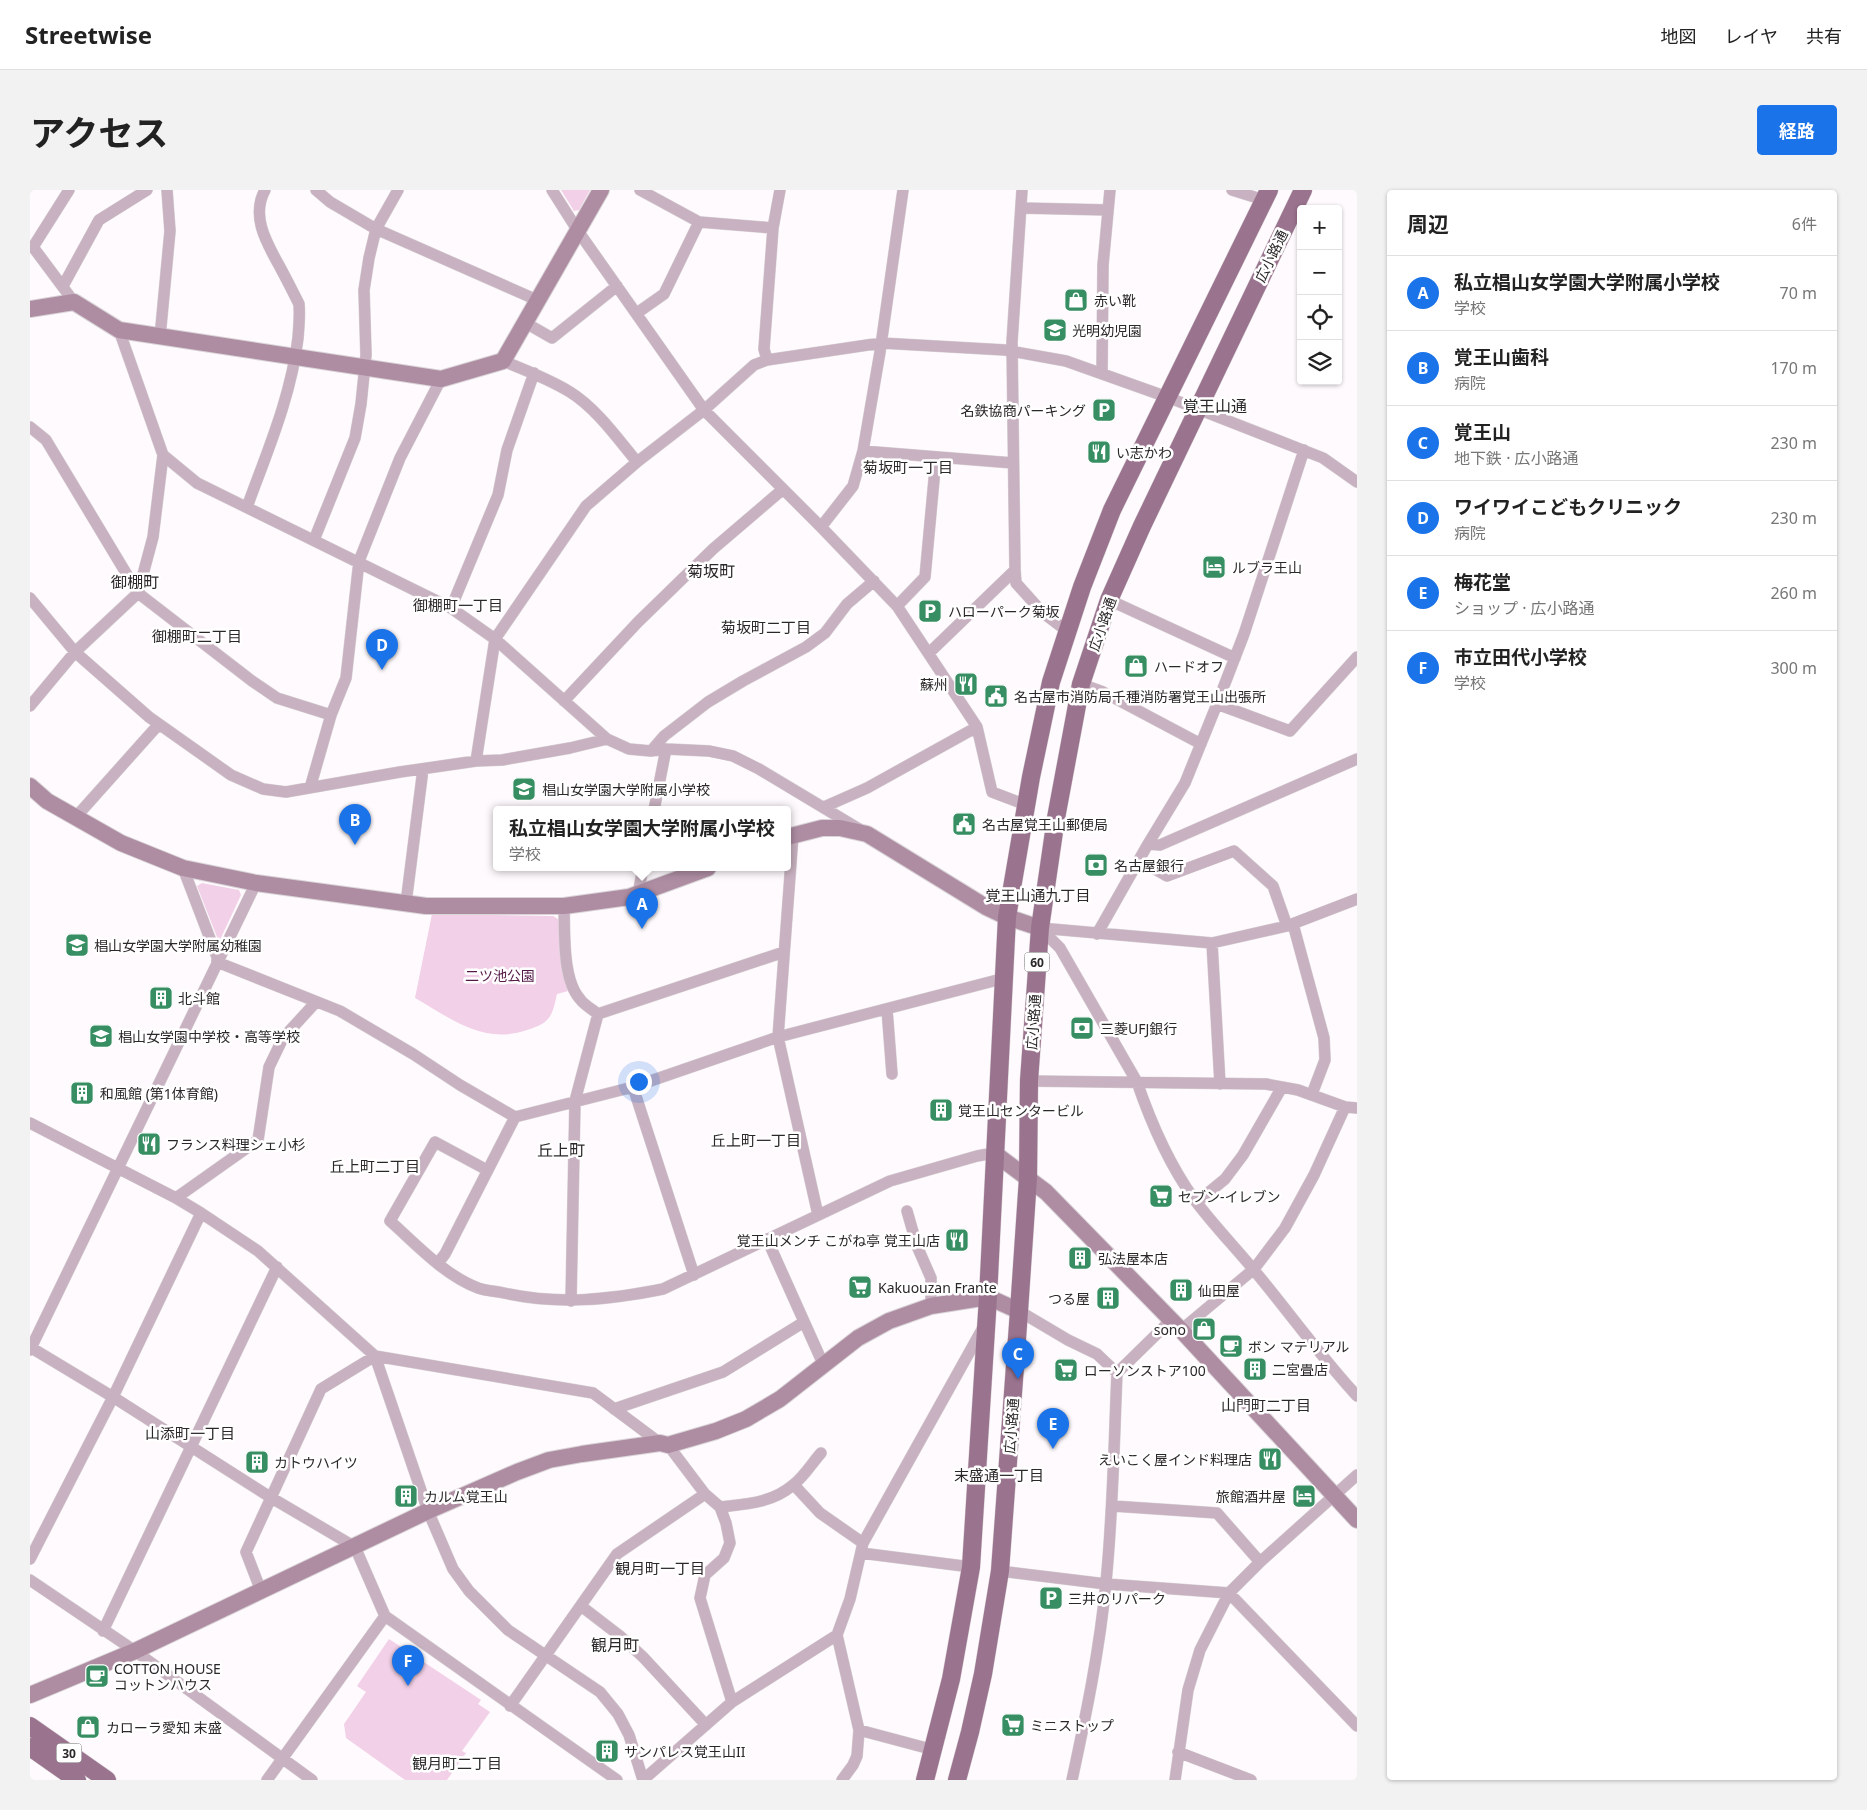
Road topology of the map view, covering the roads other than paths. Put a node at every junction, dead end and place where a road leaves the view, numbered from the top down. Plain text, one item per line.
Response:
1 (69, 190) edge
2 (147, 190) edge
3 (167, 190) edge
4 (265, 190) edge
5 (316, 190) edge
6 (398, 190) edge
7 (552, 190) edge
8 (601, 190) edge
9 (640, 190) edge
10 (780, 190) edge
11 (903, 190) edge
12 (1022, 190) edge
13 (1110, 190) edge
14 (1232, 190) edge
15 (1303, 190) edge
16 (1266, 195) edge
17 (1021, 208) junction
18 (1108, 210) junction
19 (699, 222) junction
20 (774, 228) junction
21 (376, 229) junction
22 (578, 231) junction
23 (32, 247) edge
24 (63, 286) junction
25 (618, 286) junction
26 (537, 300) junction
27 (74, 302) junction
28 (30, 309) edge
29 (638, 314) junction
30 (524, 322) junction
31 (119, 330) junction
32 (160, 337) junction
33 (881, 342) junction
34 (1013, 352) junction
35 (295, 358) junction
36 (767, 360) junction
37 (503, 361) junction
38 (364, 368) junction
39 (1102, 373) junction
40 (534, 374) junction
41 (441, 380) junction
42 (1167, 397) junction
43 (1197, 409) junction
44 (704, 410) junction
45 (30, 427) edge
46 (1304, 450) junction
47 (862, 451) junction
48 (163, 456) junction
49 (936, 458) junction
50 (637, 462) junction
51 (1013, 463) junction
52 (1357, 482) edge
53 (782, 490) junction
54 (247, 507) junction
55 (821, 527) junction
56 (314, 540) junction
57 (359, 561) junction
58 (1014, 570) junction
59 (874, 582) junction
60 (138, 593) junction
61 (30, 598) edge
62 (1109, 600) junction
63 (897, 606) junction
64 (451, 608) junction
65 (1067, 631) junction
66 (495, 639) junction
67 (75, 652) junction
68 (929, 653) junction
69 (1357, 657) edge
70 (1235, 658) junction
71 (1081, 684) junction
72 (564, 701) junction
73 (1217, 704) junction
74 (30, 706) edge
75 (331, 715) junction
76 (159, 724) junction
77 (978, 727) junction
78 (607, 739) junction
79 (1201, 744) junction
80 (666, 749) junction
81 (650, 751) junction
82 (1357, 759) edge
83 (476, 761) junction
84 (423, 768) junction
85 (30, 786) edge
86 (310, 788) junction
87 (1026, 805) junction
88 (655, 806) edge
89 (824, 807) junction
90 (75, 818) junction
91 (867, 834) junction
92 (791, 836) edge
93 (1148, 844) junction
94 (1139, 860) junction
95 (183, 868) junction
96 (642, 871) edge
97 (700, 871) edge
98 (788, 871) edge
99 (256, 883) junction
100 (638, 894) junction
101 (1357, 899) edge
102 (406, 903) junction
103 (564, 906) junction
104 (1007, 917) junction
105 (1290, 925) junction
106 (1040, 928) junction
107 (1097, 934) junction
108 (1212, 943) junction
109 (784, 952) junction
110 (217, 962) junction
111 (1005, 978) junction
112 (316, 1002) junction
113 (887, 1009) junction
114 (598, 1014) junction
115 (778, 1037) junction
116 (892, 1074) dead end
117 (1029, 1081) junction
118 (1137, 1082) junction
119 (1220, 1084) junction
120 (633, 1087) junction
121 (1282, 1087) junction
122 (1312, 1094) junction
123 (574, 1102) junction
124 (1351, 1107) edge
125 (515, 1116) junction
126 (30, 1123) edge
127 (994, 1153) junction
128 (117, 1168) junction
129 (487, 1170) junction
130 (1028, 1178) junction
131 (176, 1198) junction
132 (1197, 1202) junction
133 (907, 1212) dead end
134 (201, 1213) junction
135 (818, 1215) junction
136 (767, 1240) junction
137 (438, 1263) junction
138 (277, 1267) junction
139 (1254, 1269) junction
140 (694, 1275) junction
141 (988, 1297) junction
142 (571, 1301) junction
143 (931, 1306) junction
144 (1019, 1311) junction
145 (804, 1322) junction
146 (986, 1322) junction
147 (1176, 1325) junction
148 (30, 1348) edge
149 (376, 1356) junction
150 (824, 1366) junction
151 (1117, 1373) junction
152 (1357, 1396) edge
153 (113, 1397) junction
154 (614, 1409) junction
155 (664, 1444) junction
156 (192, 1447) junction
157 (821, 1453) dead end
158 (1357, 1475) edge
159 (794, 1485) junction
160 (705, 1494) junction
161 (1334, 1495) junction
162 (270, 1497) junction
163 (1112, 1506) junction
164 (720, 1507) junction
165 (428, 1511) junction
166 (1357, 1520) edge
167 (355, 1547) junction
168 (862, 1548) junction
169 (30, 1560) edge
170 (1260, 1562) junction
171 (972, 1566) junction
172 (1000, 1571) junction
173 (30, 1580) edge
174 (1106, 1584) junction
175 (261, 1591) junction
176 (1229, 1593) junction
177 (581, 1606) junction
178 (385, 1616) junction
179 (103, 1631) junction
180 (837, 1635) junction
181 (135, 1651) junction
182 (546, 1656) junction
183 (30, 1695) edge
184 (732, 1702) junction
185 (510, 1706) junction
186 (706, 1725) junction
187 (30, 1726) edge
188 (1357, 1726) edge
189 (859, 1730) junction
190 (30, 1747) edge
191 (934, 1750) junction
192 (1178, 1752) junction
193 (281, 1759) junction
194 (77, 1780) edge
195 (107, 1780) edge
196 (267, 1780) edge
197 (312, 1780) edge
198 (616, 1780) edge
199 (643, 1780) edge
200 (842, 1780) edge
201 (925, 1780) edge
202 (957, 1780) edge
203 (1072, 1780) edge
204 (1175, 1780) edge
205 (1251, 1780) edge

1 - 23 street
2 - 24 street
3 - 32 street
4 - 35 street
5 - 21 street
6 - 21 street
7 - 22 street
8 - 22 street
9 - 19 street
10 - 20 street
11 - 33 street
12 - 17 street
13 - 18 street
14 - 16 street
15 - 43 main road, 広小路通 / 60
16 - 42 main road, 60
17 - 18 street
17 - 34 street
18 - 39 street
19 - 20 street
19 - 29 street
20 - 36 street
21 - 26 street
21 - 38 street
22 - 25 street
22 - 26 street
23 - 24 street
24 - 27 street
25 - 29 street
25 - 30 street
26 - 30 street
27 - 28 street
27 - 31 street
29 - 44 street
30 - 37 street
31 - 32 street
31 - 48 street
32 - 35 street
33 - 34 street
33 - 36 street
33 - 47 street
34 - 39 street
34 - 51 street
35 - 38 street
35 - 54 street
36 - 44 street
37 - 40 street
37 - 41 street
38 - 41 street
38 - 56 street
39 - 42 street
40 - 50 street
40 - 64 street
41 - 57 street
42 - 43 street
42 - 65 main road, 60
43 - 46 street
43 - 62 main road, 広小路通 / 60
44 - 50 street
44 - 53 street
45 - 60 street
46 - 52 street
46 - 70 street
47 - 49 street
47 - 55 street
48 - 54 street
48 - 60 street
49 - 51 street
49 - 63 street
50 - 66 street
51 - 58 street
53 - 55 street
53 - 72 street
54 - 56 street
55 - 59 street
56 - 57 street
57 - 64 street
57 - 75 street
58 - 65 street
58 - 68 street
59 - 63 street
59 - 81 street
60 - 67 street
60 - 75 street
61 - 67 street
62 - 70 street
62 - 71 main road, 広小路通 / 60
63 - 68 street
64 - 66 street
65 - 87 main road, 60
66 - 72 street
66 - 83 street
67 - 74 street
67 - 76 street
68 - 77 street
69 - 73 street
70 - 73 street
71 - 79 street
71 - 106 main road, 広小路通 / 60
72 - 78 street
73 - 79 street
75 - 86 street
76 - 86 street
76 - 90 street
77 - 87 street
77 - 89 street
78 - 81 street
78 - 83 street
79 - 93 street
80 - 81 street
80 - 88 street
80 - 89 street
82 - 93 street
83 - 84 street
84 - 86 street
84 - 102 street
85 - 90 street
87 - 104 main road, 60
89 - 91 street
90 - 95 street
91 - 92 street
91 - 104 street
93 - 94 street
94 - 105 street
94 - 107 street
95 - 99 street
95 - 110 street
96 - 100 street
97 - 100 street
98 - 109 street
99 - 102 street
99 - 110 street
100 - 103 street
101 - 105 street
102 - 103 street
103 - 114 street
104 - 106 street
104 - 111 main road, 60
105 - 108 street
105 - 122 street
106 - 107 street
106 - 117 main road, 広小路通 / 60
106 - 118 street
107 - 108 street
108 - 119 street
109 - 114 street
109 - 115 street
110 - 112 street
110 - 128 street
111 - 113 street
111 - 127 main road, 60
112 - 125 street
112 - 131 street
113 - 115 street
113 - 116 street
114 - 123 street
115 - 120 street
115 - 135 street
117 - 118 street
117 - 130 main road, 広小路通 / 60
118 - 119 street
118 - 132 street
119 - 121 street
120 - 123 street
120 - 140 street
121 - 122 street
121 - 132 street
122 - 124 street
123 - 125 street
123 - 142 street
124 - 139 street
125 - 129 street
126 - 128 street
127 - 130 street
127 - 135 street
127 - 141 main road, 60
128 - 131 street
128 - 148 street
129 - 137 street
129 - 137 street
130 - 144 main road, 広小路通 / 60
130 - 147 street
131 - 134 street
132 - 139 street
133 - 143 street
134 - 138 street
134 - 153 street
135 - 136 street
136 - 140 street
136 - 145 street
137 - 142 street
138 - 149 street
138 - 156 street
139 - 147 street
139 - 152 street
140 - 142 street
141 - 143 street
141 - 144 street
141 - 146 main road, 60
143 - 150 street
144 - 151 street
144 - 172 main road, 広小路通 / 60
145 - 150 street
145 - 154 street
146 - 168 street
146 - 171 main road, 60
147 - 151 street
147 - 161 street
148 - 153 street
149 - 154 street
149 - 162 street
149 - 165 street
150 - 155 street
151 - 163 street
153 - 156 street
153 - 169 street
154 - 155 street
155 - 160 street
155 - 165 street
156 - 162 street
156 - 179 street
157 - 159 street
158 - 161 street
159 - 164 street
159 - 168 street
160 - 164 street
160 - 177 street
161 - 166 street
161 - 170 street
162 - 167 street
162 - 175 street
163 - 170 street
163 - 174 street
164 - 184 street
165 - 167 street
165 - 182 street
167 - 175 street
167 - 178 street
168 - 171 street
168 - 180 street
170 - 176 street
171 - 191 main road, 60
172 - 174 street
172 - 202 main road, 広小路通 / 60
173 - 179 street
174 - 176 street
174 - 203 street
175 - 181 street
176 - 188 street
176 - 192 street
177 - 182 street
177 - 186 street
178 - 185 street
178 - 193 street
179 - 181 street
180 - 184 street
180 - 189 street
181 - 183 street
181 - 193 street
182 - 185 street
182 - 199 street
184 - 186 street
185 - 198 street
186 - 199 street
187 - 195 main road, 30
189 - 191 street
189 - 200 street
190 - 194 main road, 30
191 - 201 main road, 60
192 - 204 street
192 - 205 street
193 - 196 street
193 - 197 street

